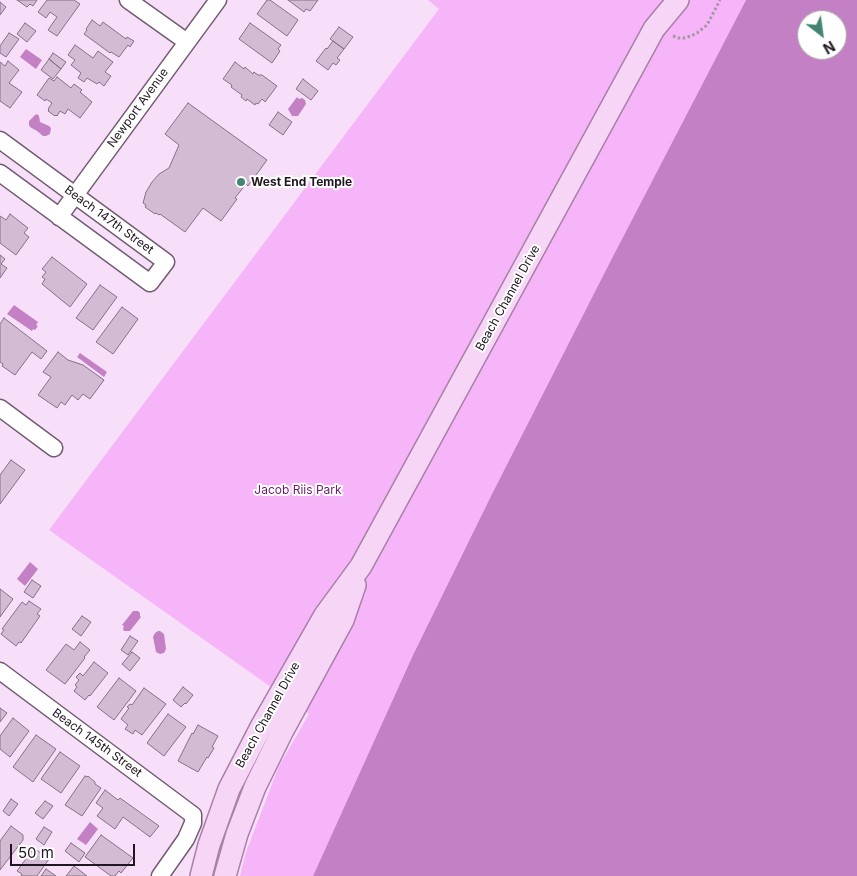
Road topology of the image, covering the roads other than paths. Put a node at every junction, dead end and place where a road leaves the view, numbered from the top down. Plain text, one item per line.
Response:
1 (128, 0) edge
2 (218, 0) edge
3 (662, 0) edge
4 (678, 0) edge
5 (654, 29) junction
6 (186, 42) junction
7 (0, 141) edge
8 (0, 173) edge
9 (75, 195) junction
10 (59, 216) junction
11 (0, 408) edge
12 (54, 448) dead end
13 (362, 566) junction
14 (0, 671) edge
15 (160, 876) edge
16 (201, 876) edge
17 (225, 876) edge

1 - 6 street
2 - 6 street, Newport Avenue
3 - 5 main road, Beach Channel Drive
4 - 5 main road, Beach Channel Drive
5 - 13 main road, Beach Channel Drive
6 - 9 street, Newport Avenue
7 - 9 street, Beach 147th Street
8 - 10 street, Beach 147th Street
9 - 10 street, Newport Avenue
9 - 10 street, Beach 147th Street
11 - 12 street
13 - 16 main road, Beach Channel Drive
13 - 17 main road, Beach Channel Drive
14 - 15 street, Beach 145th Street

